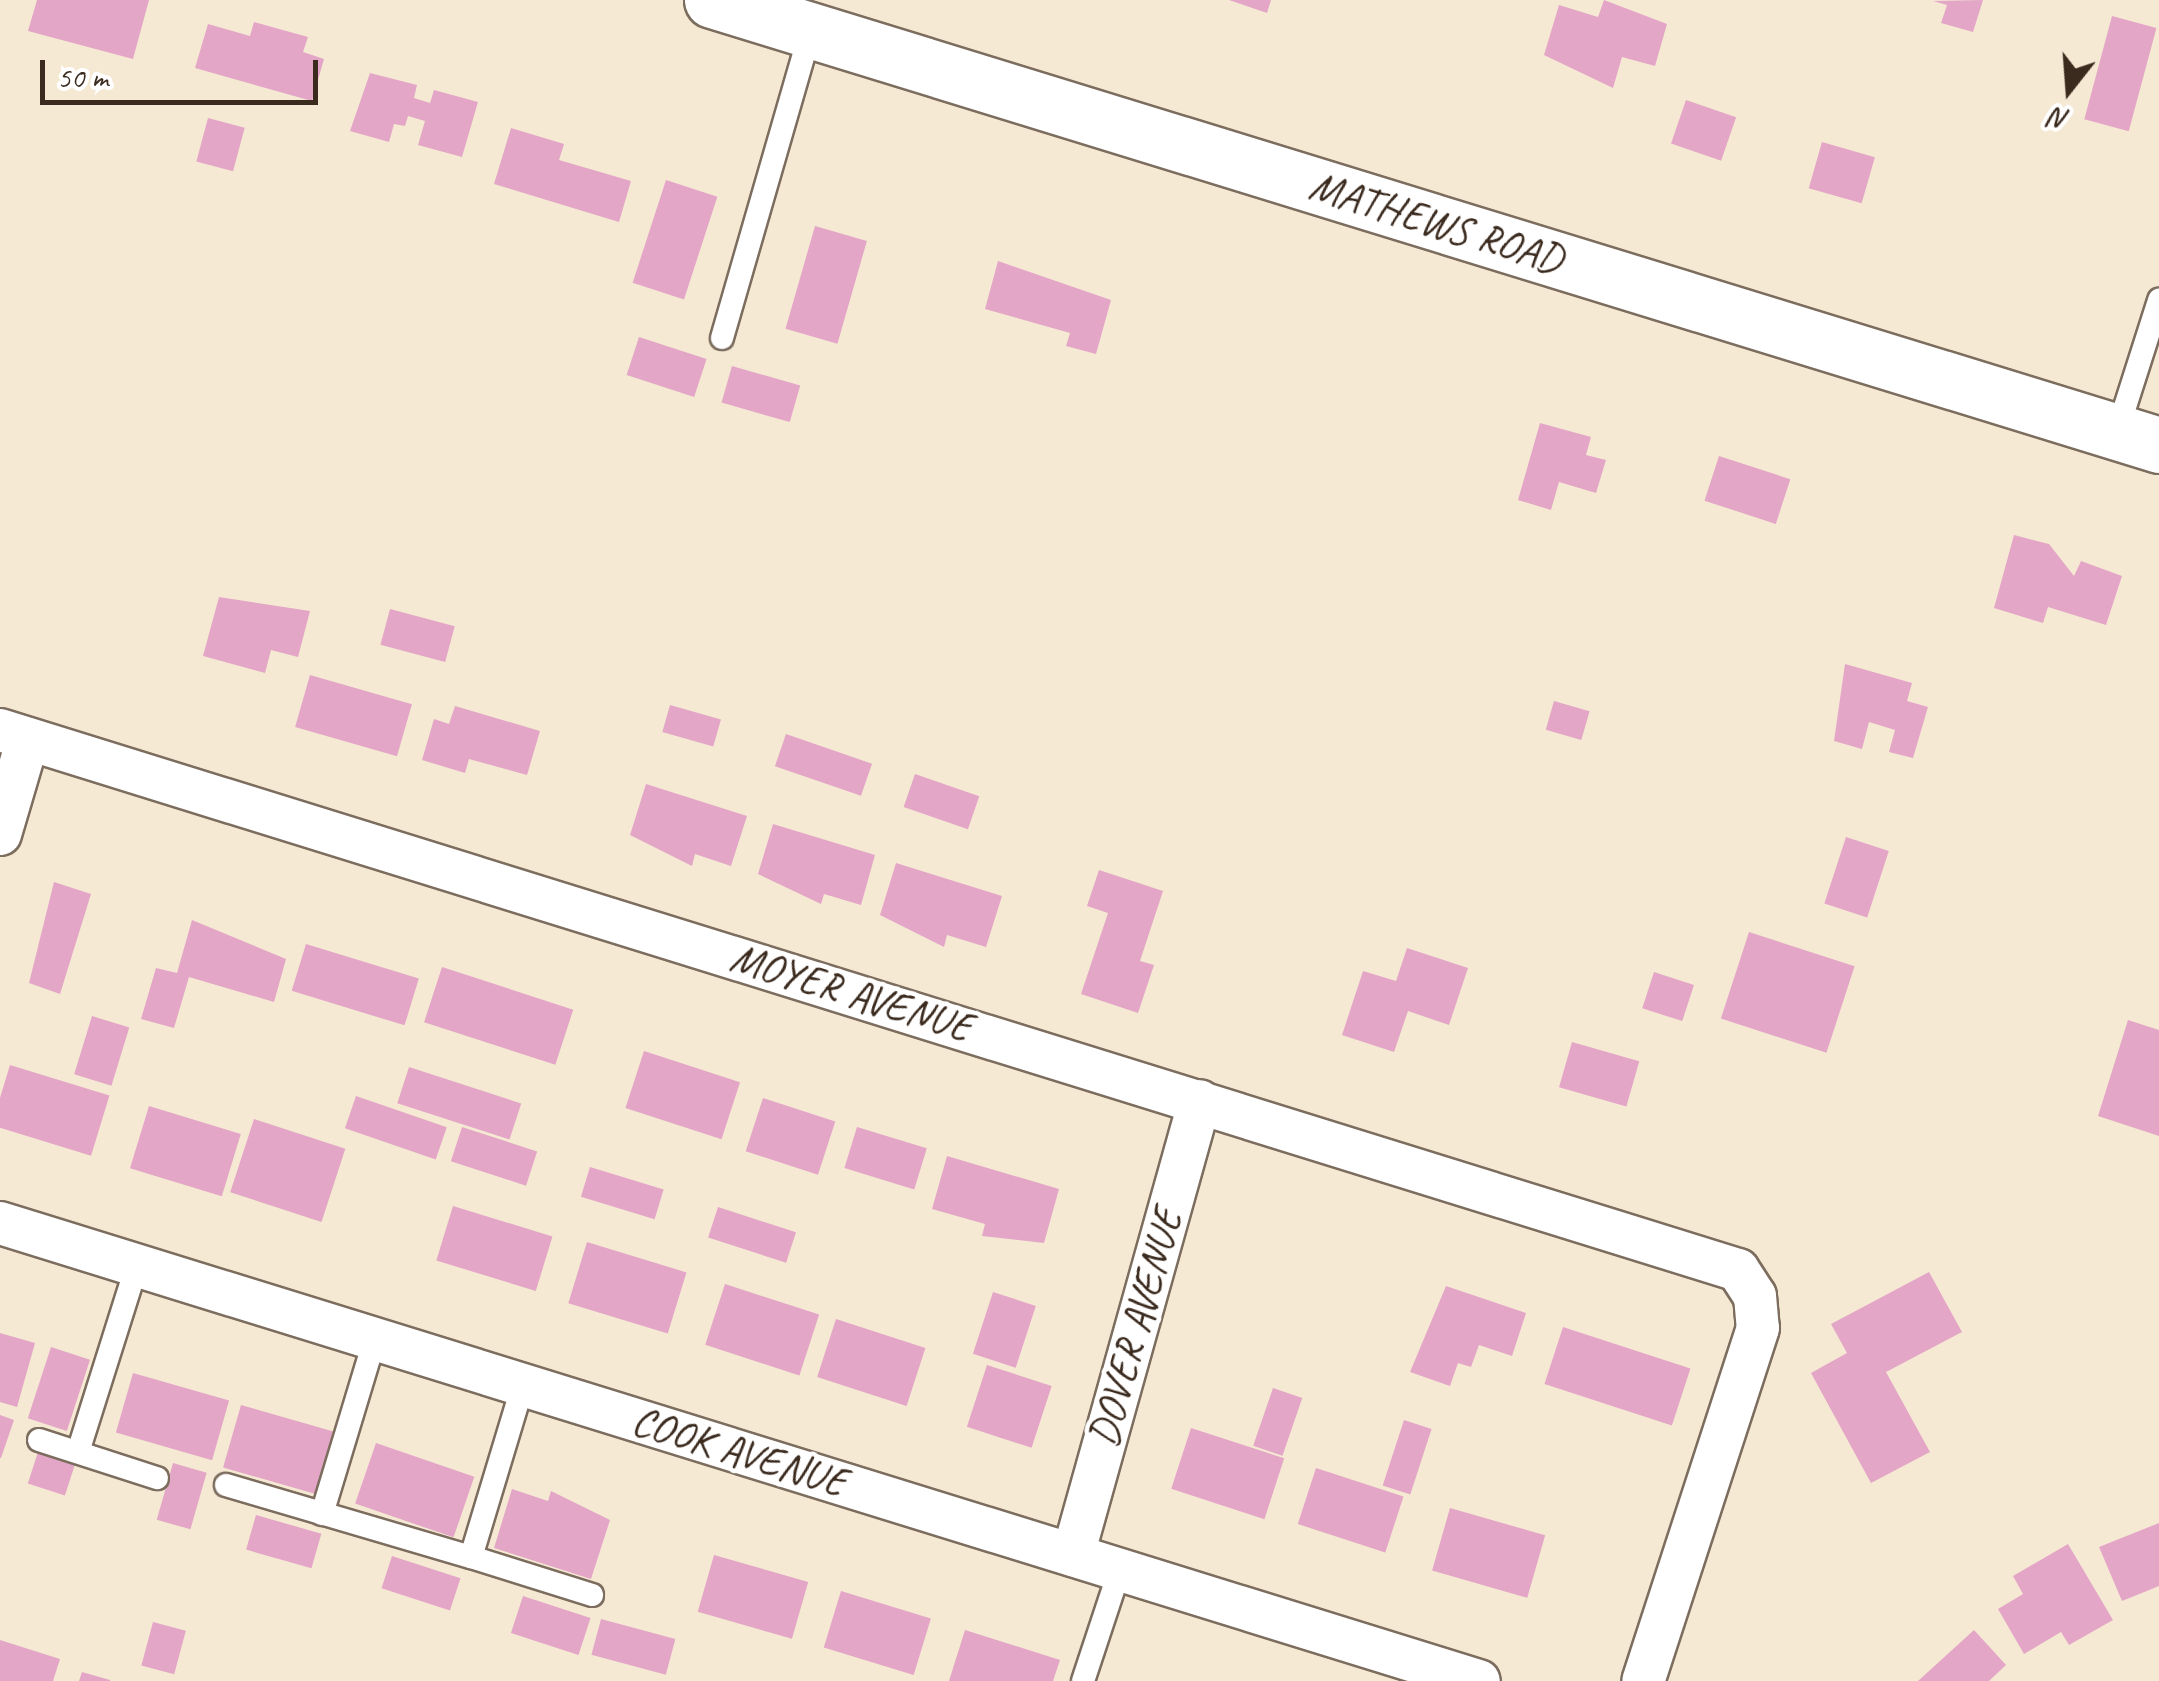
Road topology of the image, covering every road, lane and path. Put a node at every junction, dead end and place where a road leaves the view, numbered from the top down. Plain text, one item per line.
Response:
1 (712, 0) edge
2 (811, 30) junction
3 (2159, 300) edge
4 (722, 338) dead end
5 (2138, 439) edge
6 (14, 734) edge
7 (0, 834) edge
8 (1200, 1102) junction
9 (0, 1222) edge
10 (137, 1265) junction
11 (375, 1339) junction
12 (523, 1385) junction
13 (40, 1440) dead end
14 (78, 1452) junction
15 (157, 1478) dead end
16 (226, 1485) dead end
17 (322, 1514) junction
18 (1073, 1555) junction
19 (471, 1557) junction
20 (1120, 1569) junction
21 (592, 1595) dead end
22 (1083, 1681) edge
23 (1479, 1681) edge
24 (1644, 1681) edge

1 - 2 street, MATHEWS ROAD
2 - 4 lane
2 - 5 street, MATHEWS ROAD
3 - 5 lane
6 - 7 street
6 - 8 street, MOYER AVENUE
8 - 18 street, DOVER AVENUE
8 - 24 street, MOYER AVENUE
9 - 10 street, COOK AVENUE
10 - 11 street, COOK AVENUE
10 - 14 lane
11 - 12 street, COOK AVENUE
11 - 17 lane
12 - 18 street, COOK AVENUE
12 - 19 lane
13 - 14 lane
14 - 15 lane
16 - 17 lane
17 - 19 lane
18 - 20 street, COOK AVENUE
19 - 21 lane
20 - 22 lane
20 - 23 street, COOK AVENUE

